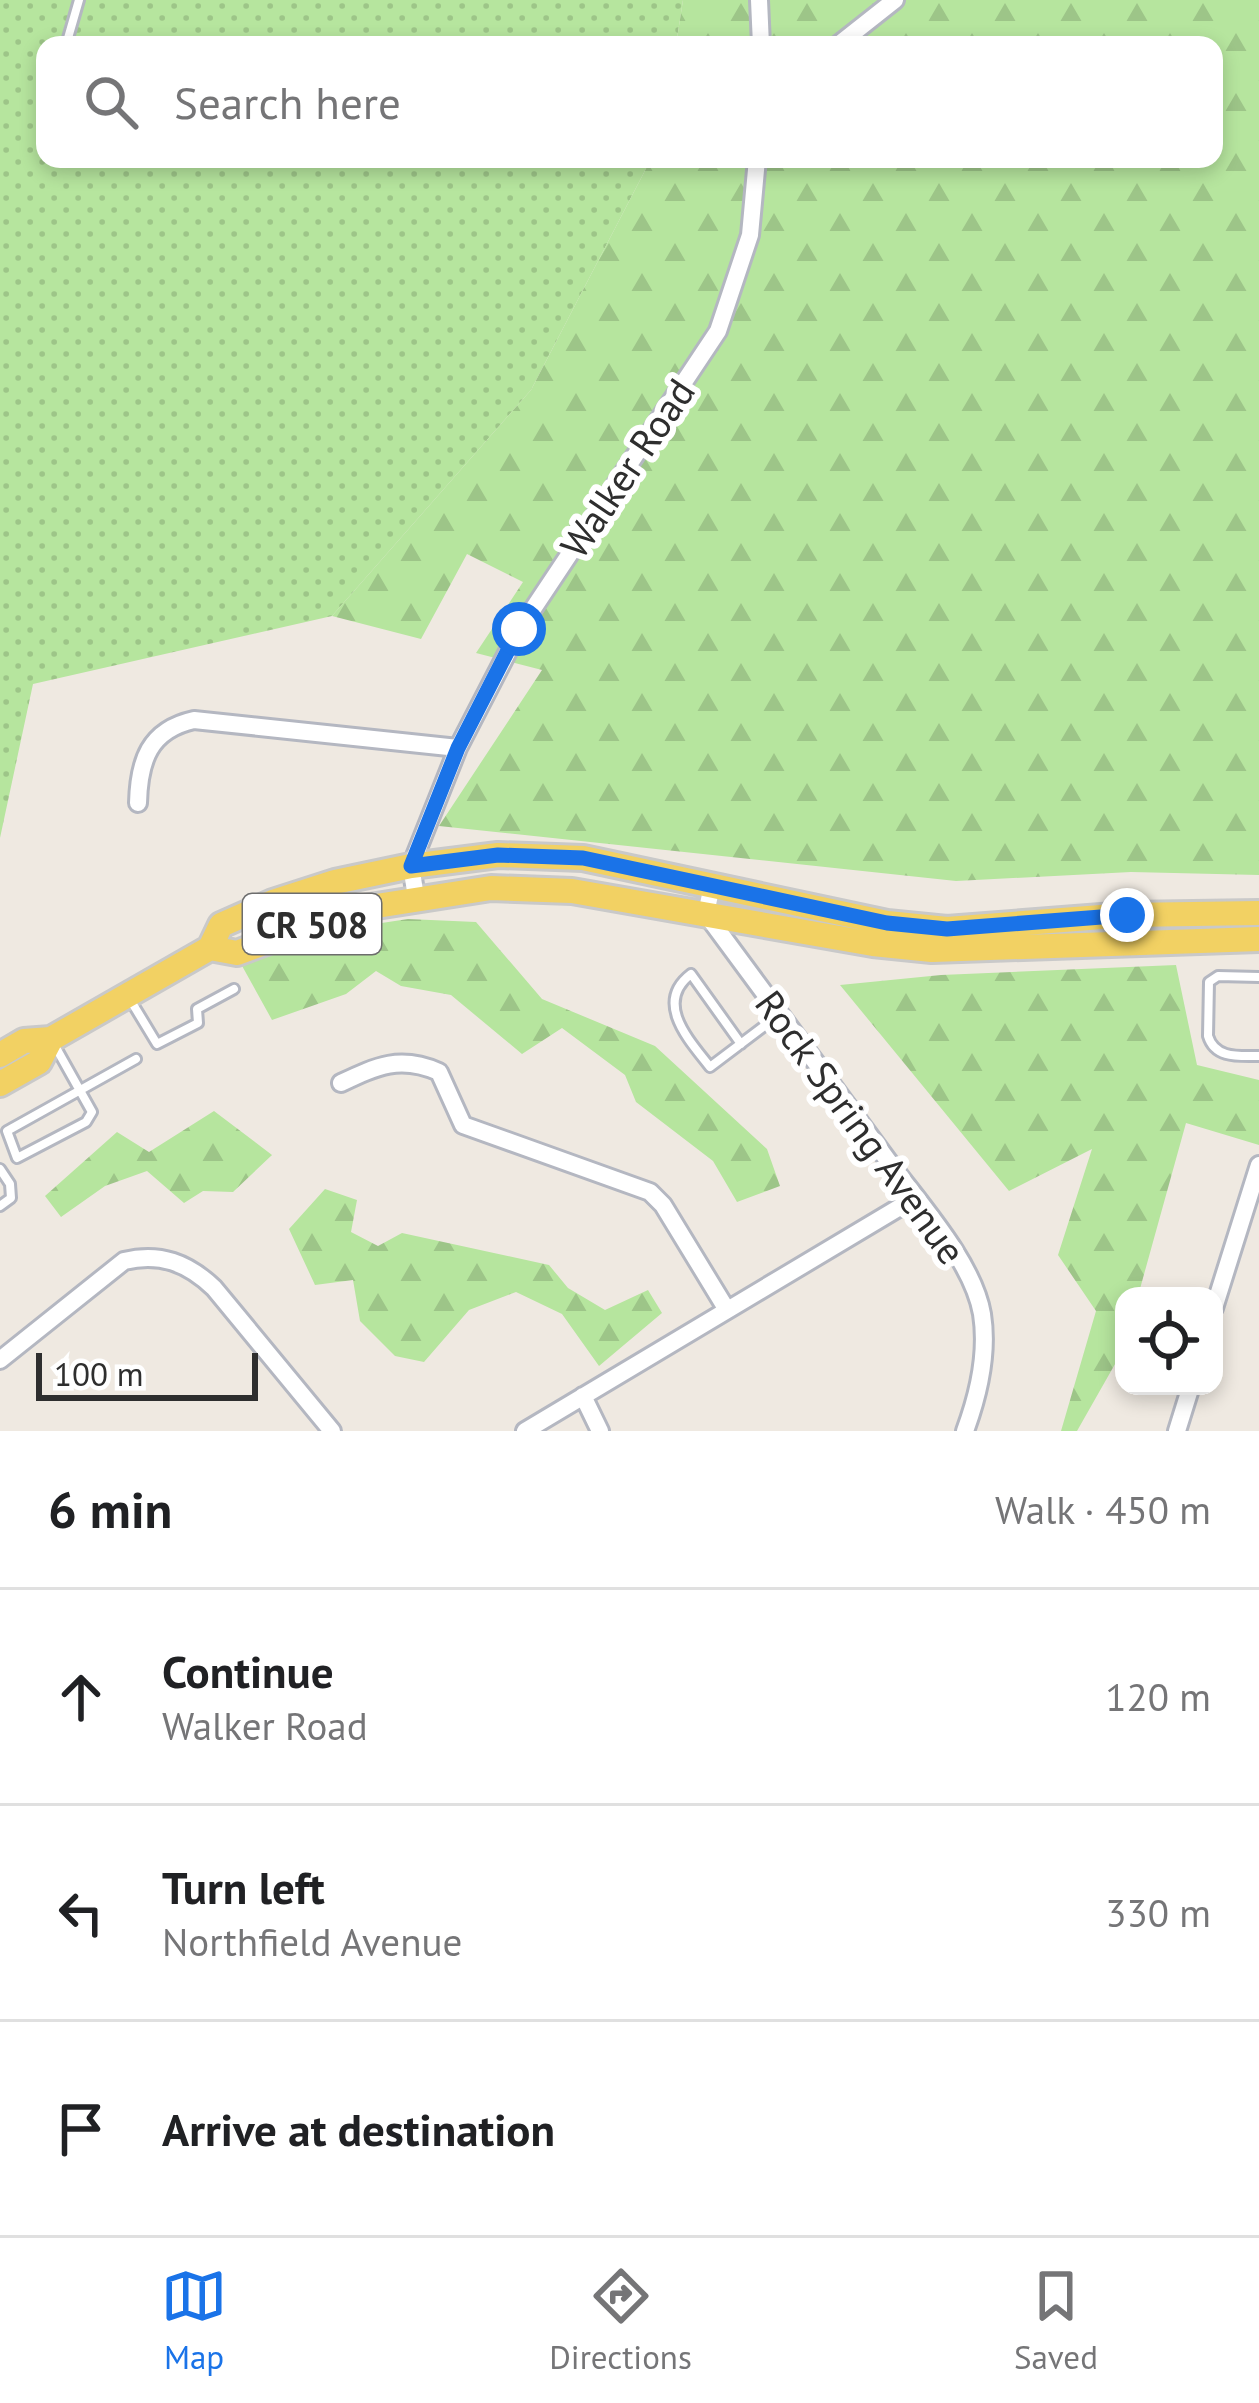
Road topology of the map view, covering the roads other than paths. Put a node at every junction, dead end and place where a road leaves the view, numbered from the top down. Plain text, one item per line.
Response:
1 (79, 0) edge
2 (759, 0) edge
3 (895, 0) edge
4 (69, 36) edge
5 (761, 36) edge
6 (849, 36) edge
7 (756, 168) edge
8 (458, 748) junction
9 (138, 803) dead end
10 (411, 866) junction
11 (712, 885) junction
12 (416, 897) junction
13 (1259, 913) edge
14 (706, 914) junction
15 (751, 922) junction
16 (1259, 939) edge
17 (210, 948) junction
18 (744, 965) junction
19 (1259, 977) edge
20 (234, 989) dead end
21 (127, 995) junction
22 (781, 1015) junction
23 (51, 1039) junction
24 (741, 1044) junction
25 (0, 1055) edge
26 (1259, 1056) edge
27 (136, 1059) dead end
28 (341, 1083) dead end
29 (0, 1084) edge
30 (78, 1089) junction
31 (1259, 1165) edge
32 (0, 1169) edge
33 (915, 1198) junction
34 (0, 1206) edge
35 (1221, 1287) edge
36 (727, 1310) junction
37 (0, 1360) edge
38 (1188, 1395) edge
39 (583, 1396) junction
40 (332, 1431) edge
41 (525, 1431) edge
42 (600, 1431) edge
43 (965, 1431) edge
44 (1178, 1431) edge

1 - 4 lane
2 - 5 street
3 - 6 street
7 - 8 street, Walker Road
8 - 9 street
8 - 10 street, Walker Road
10 - 11 main road, CR 508
10 - 12 street
10 - 17 main road, CR 508
11 - 13 main road, CR 508
11 - 14 street
12 - 14 main road, CR 508
12 - 17 main road, CR 508
14 - 15 main road, CR 508
14 - 18 street, Rock Spring Avenue
15 - 16 main road, CR 508
15 - 18 street, Rock Spring Avenue
17 - 21 main road, CR 508
18 - 22 street, Rock Spring Avenue
19 - 26 lane
20 - 21 lane
21 - 23 main road, CR 508
22 - 24 lane
22 - 33 street, Rock Spring Avenue
23 - 25 main road, CR 508
23 - 29 main road, CR 508
23 - 30 lane
24 - 24 lane
27 - 30 lane
28 - 36 street
30 - 30 lane
31 - 35 street
32 - 34 lane
33 - 36 street
33 - 43 street, Rock Spring Avenue
36 - 39 street
37 - 40 street
38 - 44 street
39 - 41 street
39 - 42 street

